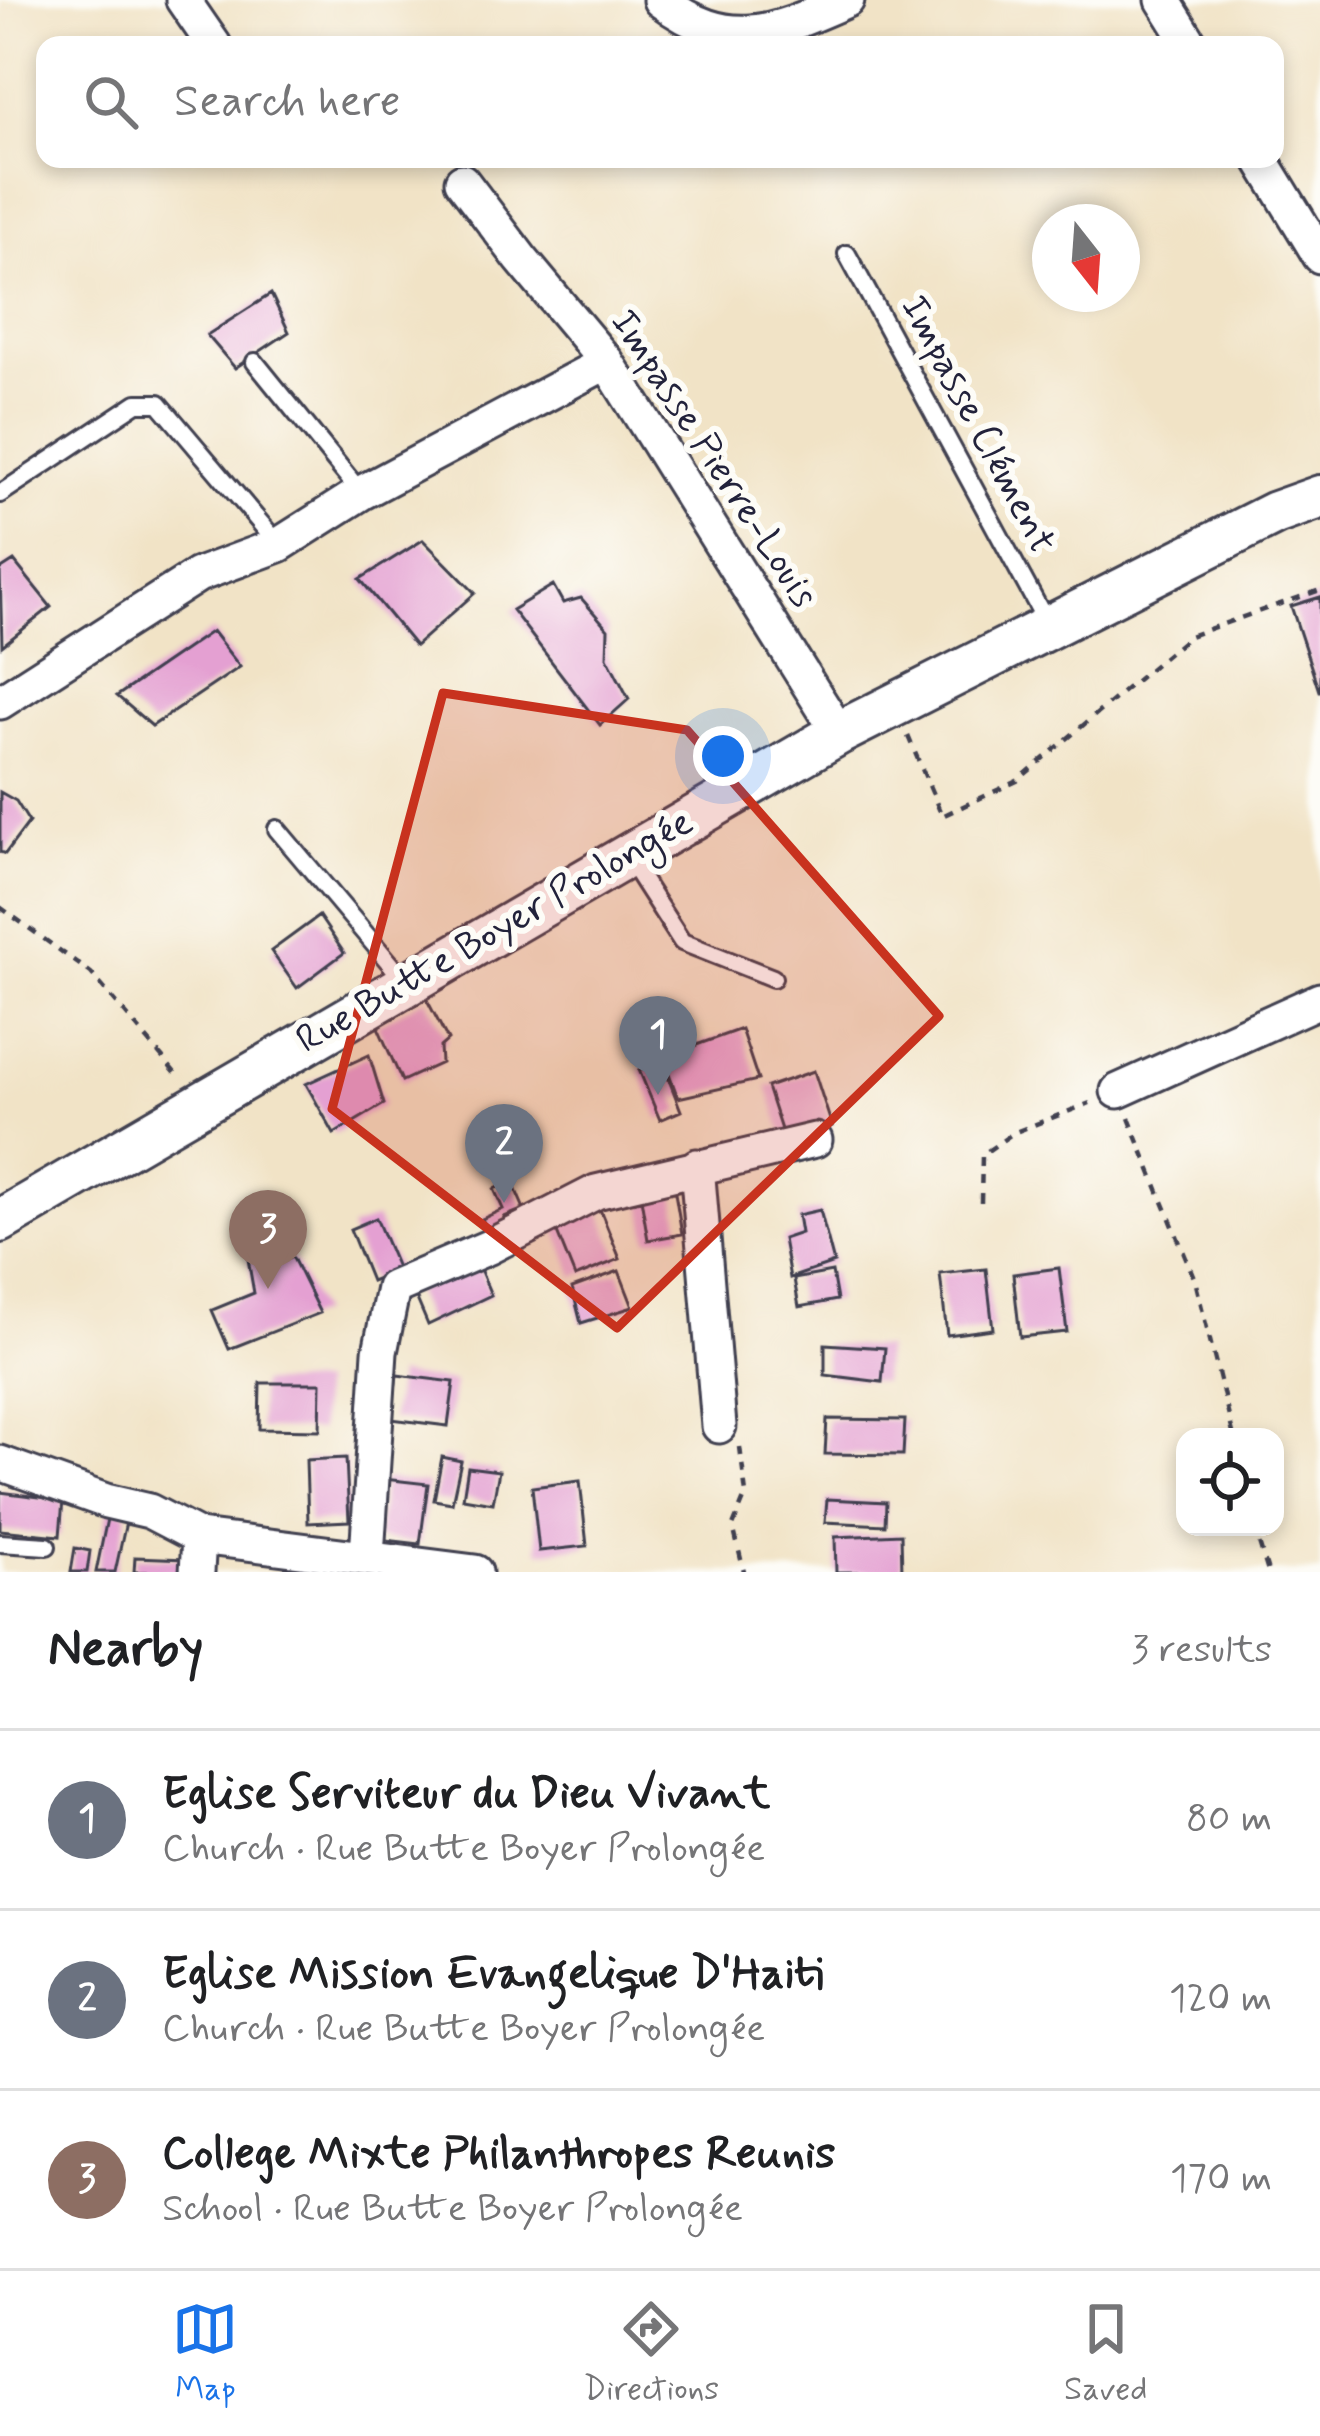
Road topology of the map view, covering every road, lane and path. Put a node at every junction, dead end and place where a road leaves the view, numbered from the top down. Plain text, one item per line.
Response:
1 (183, 0) edge
2 (660, 0) edge
3 (847, 0) edge
4 (1163, 0) edge
5 (208, 36) edge
6 (1185, 36) edge
7 (1266, 168) edge
8 (462, 181) dead end
9 (847, 254) dead end
10 (1320, 256) edge
11 (255, 362) dead end
12 (608, 362) junction
13 (362, 493) junction
14 (0, 494) edge
15 (1320, 497) edge
16 (279, 545) junction
17 (1320, 590) edge
18 (1048, 626) junction
19 (0, 702) edge
20 (895, 706) junction
21 (839, 733) junction
22 (277, 829) dead end
23 (628, 857) junction
24 (0, 908) edge
25 (772, 978) dead end
26 (405, 982) junction
27 (1320, 1000) edge
28 (1118, 1091) junction
29 (200, 1102) junction
30 (815, 1140) dead end
31 (697, 1166) junction
32 (981, 1202) dead end
33 (0, 1221) edge
34 (719, 1426) joint
35 (1232, 1428) edge
36 (0, 1463) edge
37 (1257, 1536) edge
38 (199, 1537) junction
39 (0, 1543) edge
40 (46, 1546) dead end
41 (367, 1556) junction
42 (197, 1572) edge
43 (475, 1572) edge
44 (744, 1572) edge
45 (1268, 1572) edge

1 - 5 street
2 - 3 street
4 - 6 street
7 - 10 street
8 - 12 street, Impasse Pierre-Louis
9 - 18 lane, Impasse Clément
11 - 13 lane
12 - 13 street
12 - 21 street, Impasse Pierre-Louis
13 - 16 street
14 - 16 lane
15 - 18 street, Rue Butte Boyer Prolongée
16 - 19 street
17 - 20 path
18 - 20 street, Rue Butte Boyer Prolongée
20 - 21 street, Rue Butte Boyer Prolongée
21 - 23 street, Rue Butte Boyer Prolongée
22 - 26 lane
23 - 25 lane
23 - 26 street, Rue Butte Boyer Prolongée
24 - 29 path
26 - 29 street, Rue Butte Boyer Prolongée
27 - 28 street
28 - 32 path
28 - 35 path
29 - 33 street, Rue Butte Boyer Prolongée
30 - 31 street
31 - 34 street
31 - 41 street
34 - 44 path
36 - 38 street
37 - 45 path
38 - 41 street
38 - 42 street
39 - 40 lane
41 - 43 street

